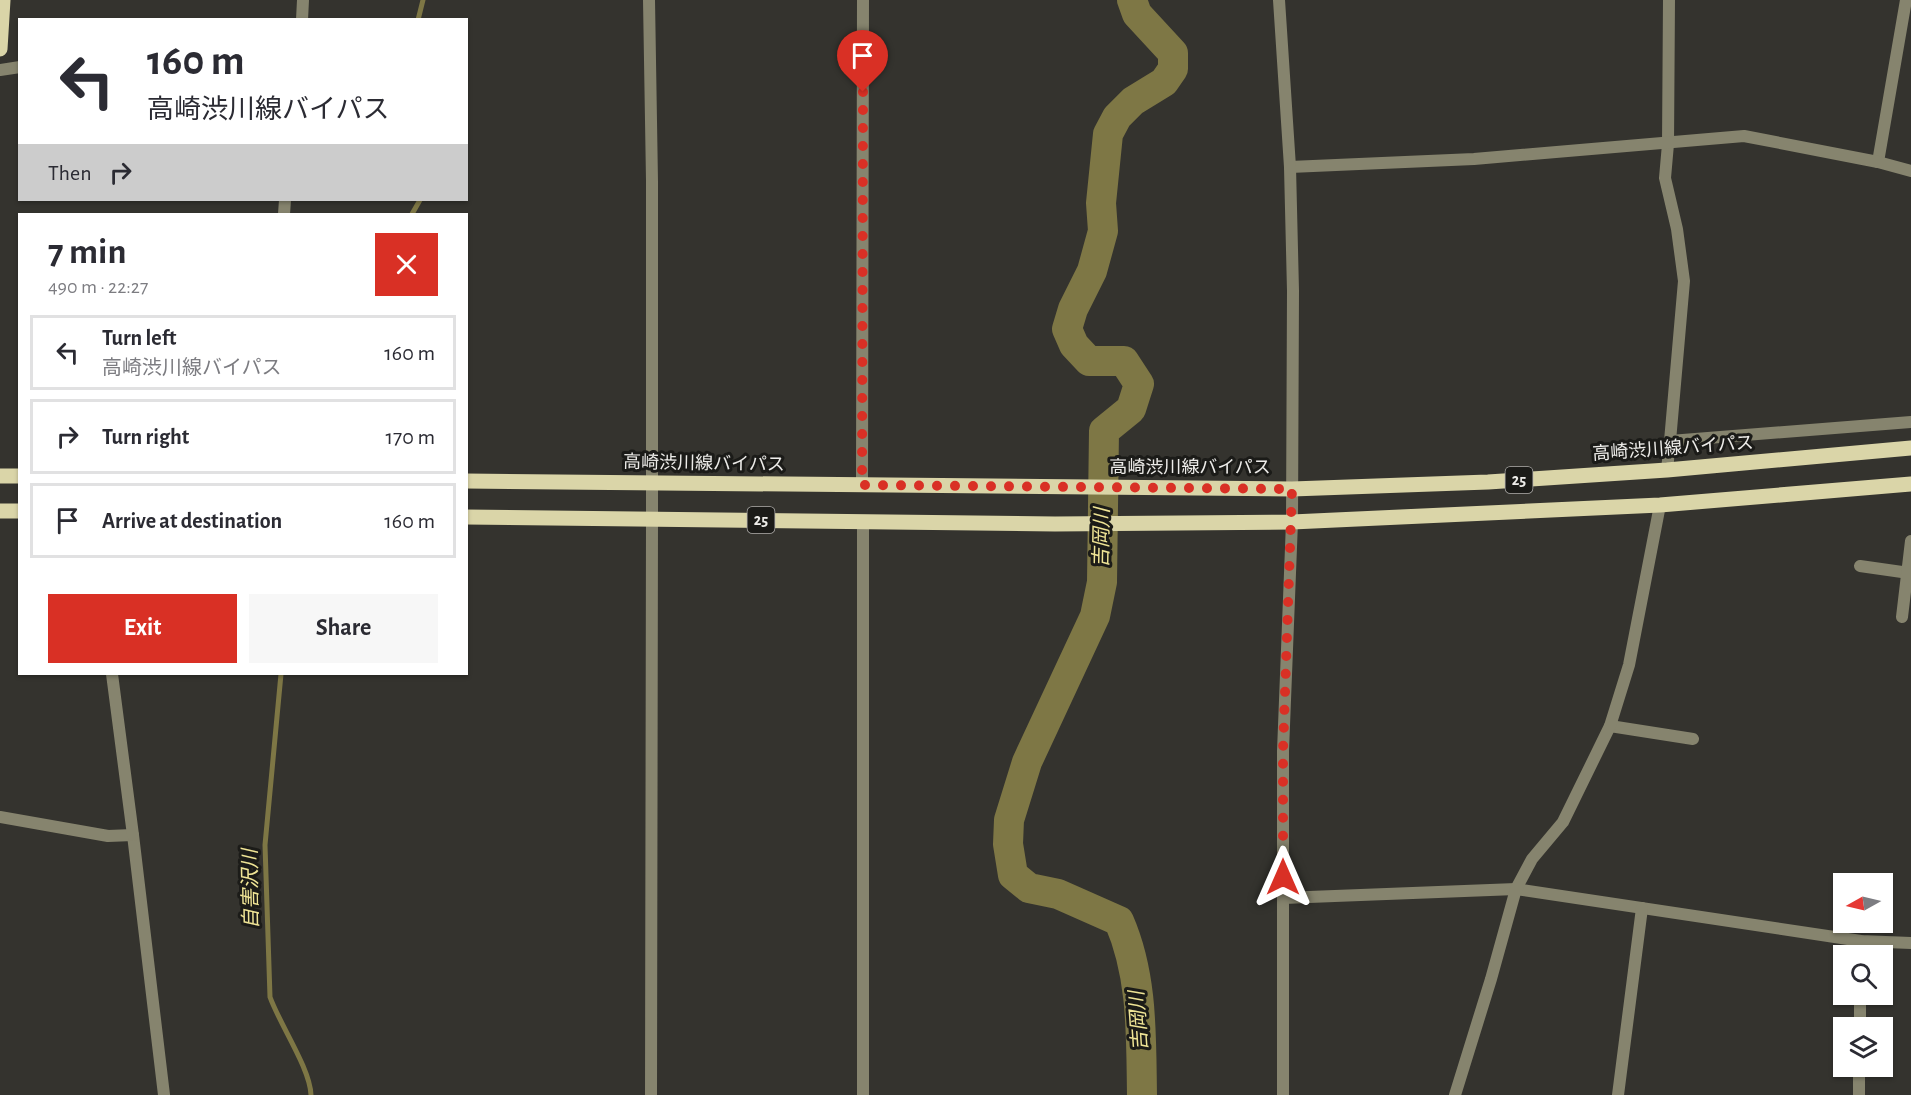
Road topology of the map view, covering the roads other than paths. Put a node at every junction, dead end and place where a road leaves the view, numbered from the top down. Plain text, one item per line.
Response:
1 (3, 0) edge
2 (303, 0) edge
3 (649, 0) edge
4 (863, 0) edge
5 (1279, 0) edge
6 (1669, 0) edge
7 (1906, 0) edge
8 (302, 18) edge
9 (0, 48) edge
10 (18, 66) edge
11 (0, 70) edge
12 (1668, 144) junction
13 (1878, 162) junction
14 (1290, 167) junction
15 (1911, 171) edge
16 (1911, 422) edge
17 (1670, 441) junction
18 (1911, 448) edge
19 (1667, 470) junction
20 (0, 476) edge
21 (18, 476) edge
22 (468, 481) edge
23 (652, 483) junction
24 (1911, 484) edge
25 (862, 485) junction
26 (1292, 489) junction
27 (1660, 505) junction
28 (0, 511) edge
29 (18, 511) edge
30 (468, 517) edge
31 (652, 519) junction
32 (863, 521) junction
33 (1292, 522) junction
34 (1911, 542) edge
35 (1860, 566) dead end
36 (1909, 573) junction
37 (1902, 617) dead end
38 (112, 675) edge
39 (1610, 726) junction
40 (1693, 739) dead end
41 (0, 817) edge
42 (133, 834) junction
43 (1516, 889) junction
44 (1283, 898) junction
45 (1642, 908) junction
46 (1861, 942) joint
47 (1911, 943) edge
48 (1859, 1077) edge
49 (164, 1095) edge
50 (651, 1095) edge
51 (863, 1095) edge
52 (1283, 1095) edge
53 (1455, 1095) edge
54 (1618, 1095) edge
55 (1859, 1095) edge

1 - 9 main road
2 - 8 street
3 - 23 street
4 - 25 street
5 - 14 street
6 - 12 street
7 - 13 street
10 - 11 street
12 - 13 street
12 - 14 street
12 - 17 street
13 - 15 street
14 - 26 street
16 - 17 street
17 - 19 street
18 - 19 main road, 高崎渋川線バイパス / 25
19 - 26 main road, 高崎渋川線バイパス / 25
20 - 21 main road
22 - 23 main road, 高崎渋川線バイパス / 25
23 - 25 main road, 高崎渋川線バイパス / 25
23 - 31 street
24 - 27 main road, 25
25 - 26 main road, 高崎渋川線バイパス / 25
26 - 33 street
27 - 33 main road, 25
27 - 39 street
28 - 29 main road
30 - 31 main road, 25
31 - 32 main road, 25
31 - 50 street
32 - 33 main road, 25
32 - 51 street
33 - 44 street
34 - 36 street
35 - 36 street
36 - 37 street
38 - 42 street
39 - 40 street
39 - 43 street
41 - 42 street
42 - 49 street
43 - 44 street
43 - 45 street
43 - 53 street
44 - 52 street
45 - 46 street
45 - 54 street
46 - 47 street
48 - 55 street

